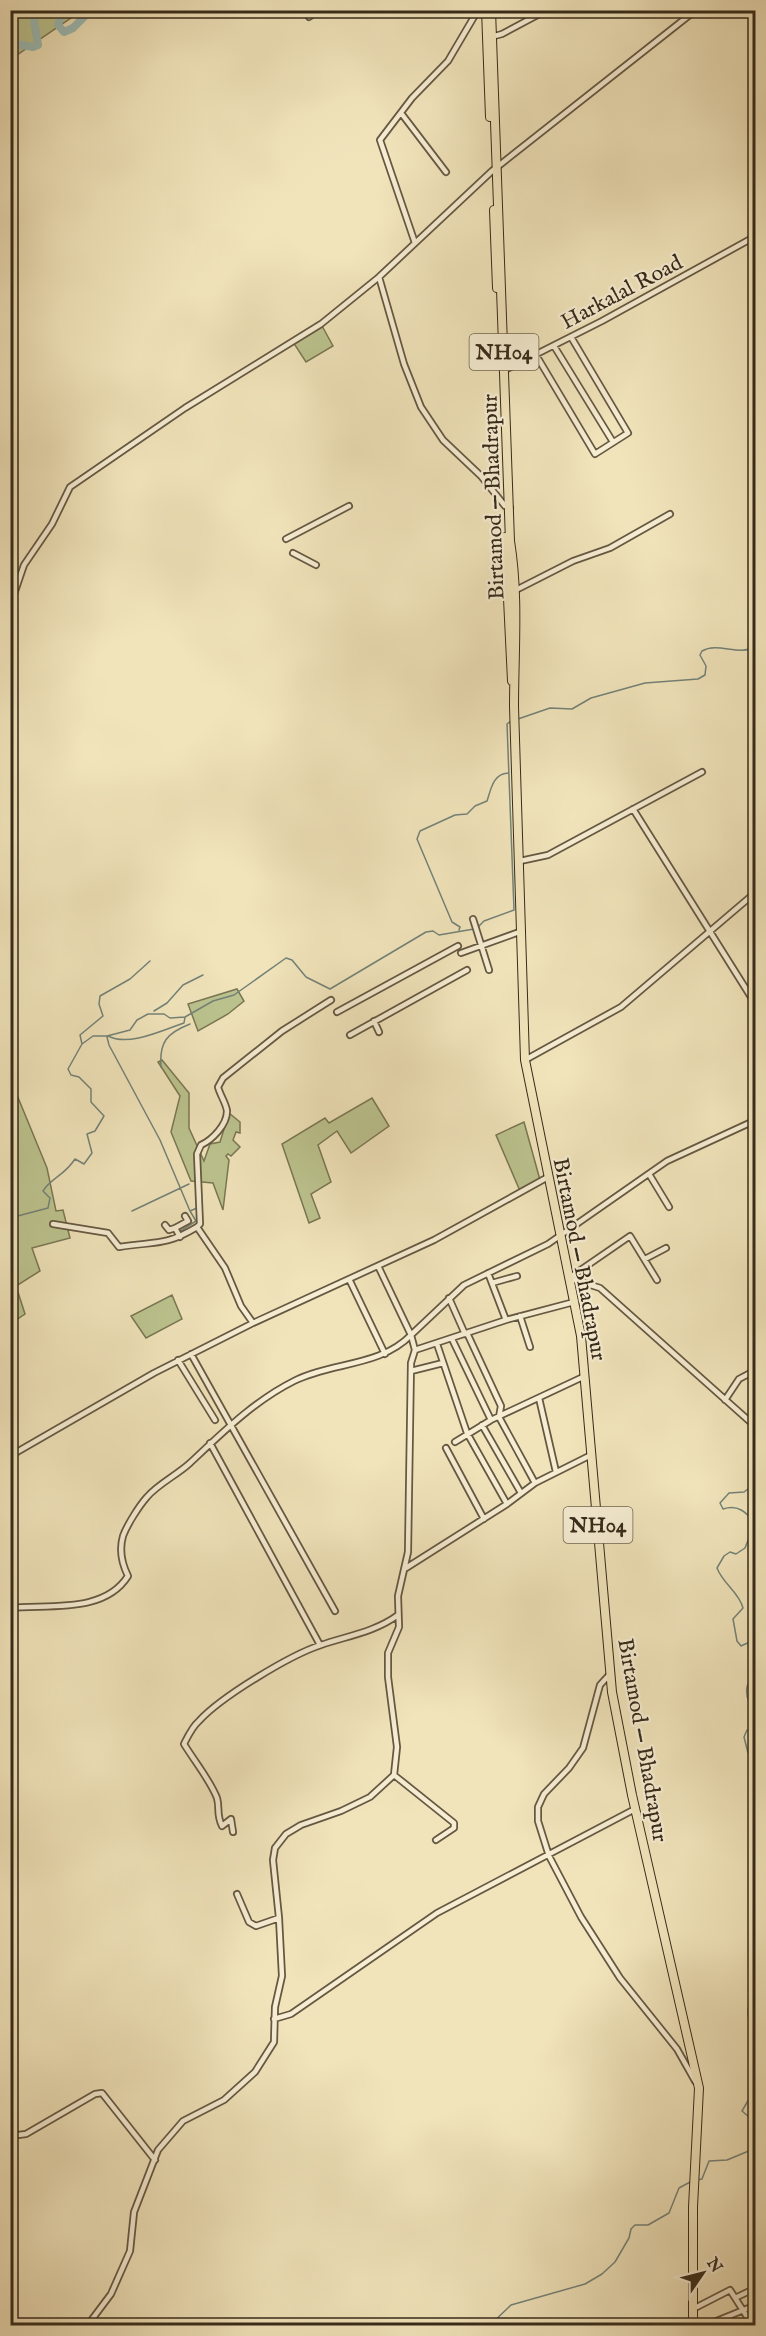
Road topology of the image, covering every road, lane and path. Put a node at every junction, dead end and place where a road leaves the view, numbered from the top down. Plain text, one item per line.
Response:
1 (320, 10) edge
2 (478, 10) edge
3 (486, 10) edge
4 (491, 10) edge
5 (547, 10) edge
6 (696, 10) edge
7 (309, 17) dead end
8 (491, 37) junction
9 (401, 112) junction
10 (495, 169) junction
11 (446, 172) dead end
12 (756, 236) edge
13 (415, 243) junction
14 (379, 277) junction
15 (571, 337) junction
16 (554, 346) junction
17 (536, 355) junction
18 (502, 371) junction
19 (613, 442) junction
20 (349, 506) dead end
21 (507, 507) junction
22 (670, 514) dead end
23 (286, 539) dead end
24 (293, 553) dead end
25 (316, 565) dead end
26 (17, 580) junction
27 (10, 583) edge
28 (514, 591) junction
29 (10, 606) edge
30 (514, 694) junction
31 (702, 772) dead end
32 (633, 809) junction
33 (520, 861) junction
34 (756, 892) edge
35 (473, 919) dead end
36 (708, 930) junction
37 (522, 931) junction
38 (458, 946) dead end
39 (482, 946) junction
40 (460, 953) dead end
41 (467, 970) dead end
42 (489, 970) dead end
43 (331, 1000) dead end
44 (756, 1005) edge
45 (337, 1012) dead end
46 (374, 1022) junction
47 (379, 1032) dead end
48 (350, 1035) dead end
49 (525, 1060) junction
50 (756, 1120) edge
51 (649, 1174) junction
52 (548, 1177) junction
53 (669, 1207) dead end
54 (185, 1215) dead end
55 (53, 1224) dead end
56 (165, 1226) dead end
57 (197, 1227) junction
58 (176, 1228) junction
59 (180, 1237) junction
60 (560, 1237) junction
61 (666, 1248) dead end
62 (645, 1259) junction
63 (379, 1268) junction
64 (488, 1273) junction
65 (517, 1276) dead end
66 (569, 1278) junction
67 (349, 1279) junction
68 (657, 1280) dead end
69 (492, 1283) junction
70 (449, 1298) junction
71 (574, 1302) junction
72 (520, 1316) junction
73 (506, 1320) junction
74 (253, 1323) junction
75 (466, 1334) junction
76 (411, 1335) junction
77 (452, 1339) junction
78 (437, 1344) junction
79 (530, 1347) dead end
80 (415, 1350) junction
81 (191, 1354) junction
82 (385, 1354) junction
83 (178, 1360) junction
84 (443, 1363) junction
85 (756, 1370) edge
86 (411, 1371) junction
87 (585, 1376) junction
88 (539, 1398) junction
89 (725, 1400) junction
90 (499, 1417) junction
91 (215, 1420) dead end
92 (491, 1420) junction
93 (233, 1424) junction
94 (482, 1425) junction
95 (756, 1427) edge
96 (467, 1433) junction
97 (455, 1442) dead end
98 (210, 1443) junction
99 (446, 1448) dead end
100 (591, 1455) junction
101 (10, 1456) edge
102 (556, 1473) junction
103 (536, 1483) junction
104 (521, 1493) junction
105 (507, 1504) junction
106 (484, 1519) junction
107 (405, 1568) junction
108 (10, 1608) edge
109 (335, 1611) dead end
110 (398, 1615) junction
111 (320, 1645) junction
112 (611, 1673) junction
113 (394, 1775) junction
114 (635, 1809) junction
115 (233, 1832) dead end
116 (436, 1840) dead end
117 (549, 1856) junction
118 (237, 1894) dead end
119 (279, 1918) junction
120 (274, 2019) junction
121 (699, 2088) junction
122 (10, 2136) edge
123 (155, 2160) junction
124 (756, 2288) edge
125 (735, 2298) junction
126 (756, 2305) edge
127 (693, 2309) junction
128 (741, 2310) junction
129 (87, 2325) edge
130 (693, 2325) edge
131 (704, 2325) edge
132 (753, 2325) edge

1 - 7 street
2 - 9 street
3 - 10 main road, Birtamod — Bhadrapur / NH04
4 - 8 main road, Birtamod — Bhadrapur / NH04
5 - 8 street
6 - 10 street
8 - 10 main road, Birtamod — Bhadrapur / NH04
9 - 11 street
9 - 13 street
10 - 13 street
10 - 18 main road, Birtamod — Bhadrapur / NH04
12 - 15 street, Harkalal Road
13 - 14 street
14 - 21 street
14 - 26 street
15 - 16 street, Harkalal Road
15 - 19 street
16 - 17 street, Harkalal Road
16 - 19 street
17 - 18 street, Harkalal Road
17 - 19 street
18 - 21 main road, Birtamod — Bhadrapur / NH04
20 - 23 street
21 - 28 main road, Birtamod — Bhadrapur / NH04
21 - 30 main road, Birtamod — Bhadrapur / NH04
22 - 28 street
24 - 25 street
26 - 27 street
26 - 29 street
28 - 30 main road, Birtamod — Bhadrapur / NH04
30 - 33 main road, Birtamod — Bhadrapur / NH04
31 - 32 street
32 - 33 street
32 - 36 street
33 - 37 main road, Birtamod — Bhadrapur / NH04
34 - 36 street
35 - 39 street
36 - 44 street
36 - 49 street
37 - 39 street
37 - 49 main road, Birtamod — Bhadrapur / NH04
38 - 45 street
39 - 40 street
39 - 42 street
41 - 46 street
43 - 57 street
46 - 47 street
46 - 48 street
49 - 52 main road, Birtamod — Bhadrapur / NH04
50 - 51 street
51 - 53 street
51 - 60 street
52 - 60 main road, Birtamod — Bhadrapur / NH04
52 - 63 street
54 - 58 street
55 - 59 street
56 - 58 street
57 - 59 street
57 - 74 street
58 - 59 street
60 - 64 street
60 - 66 main road, Birtamod — Bhadrapur / NH04
61 - 62 street
62 - 66 street
62 - 68 street
63 - 67 street
63 - 76 street
64 - 69 street
64 - 70 street
65 - 69 street
66 - 71 main road, Birtamod — Bhadrapur / NH04
66 - 89 street
67 - 74 street
67 - 82 street
69 - 73 street
70 - 75 street
70 - 76 street
71 - 72 street
71 - 87 main road, Birtamod — Bhadrapur / NH04
72 - 73 street
72 - 79 street
73 - 75 street
74 - 81 street
75 - 77 street
75 - 90 street
76 - 80 street
76 - 82 street
77 - 78 street
77 - 92 street
78 - 80 street
78 - 84 street
80 - 86 street
81 - 83 street
81 - 93 street
82 - 93 street
83 - 91 street
83 - 101 street
84 - 86 street
84 - 96 street
85 - 89 street
86 - 107 street
87 - 88 street
87 - 100 main road, Birtamod — Bhadrapur / NH04
88 - 90 street
88 - 102 street
89 - 95 street
90 - 92 street
90 - 103 street
92 - 94 street
93 - 98 street
93 - 109 street
94 - 96 street
94 - 104 street
96 - 97 street
96 - 105 street
98 - 108 street
98 - 111 street
99 - 106 street
100 - 102 street
100 - 112 main road, Birtamod — Bhadrapur / NH04
102 - 103 street
103 - 104 street
104 - 105 street
105 - 106 street
106 - 107 street
107 - 110 street
110 - 111 street
110 - 113 street
111 - 115 street
112 - 114 main road, Birtamod — Bhadrapur / NH04
112 - 117 street
113 - 116 street
113 - 119 street
114 - 117 street
114 - 121 main road, Birtamod — Bhadrapur / NH04
117 - 120 street
117 - 121 street
118 - 119 street
119 - 120 street
120 - 123 street
121 - 127 main road, Birtamod — Bhadrapur / NH04
122 - 123 street
123 - 129 street
124 - 125 street
125 - 127 street
125 - 128 street
126 - 128 street
127 - 130 main road, Birtamod — Bhadrapur / NH04
128 - 131 street
128 - 132 street

